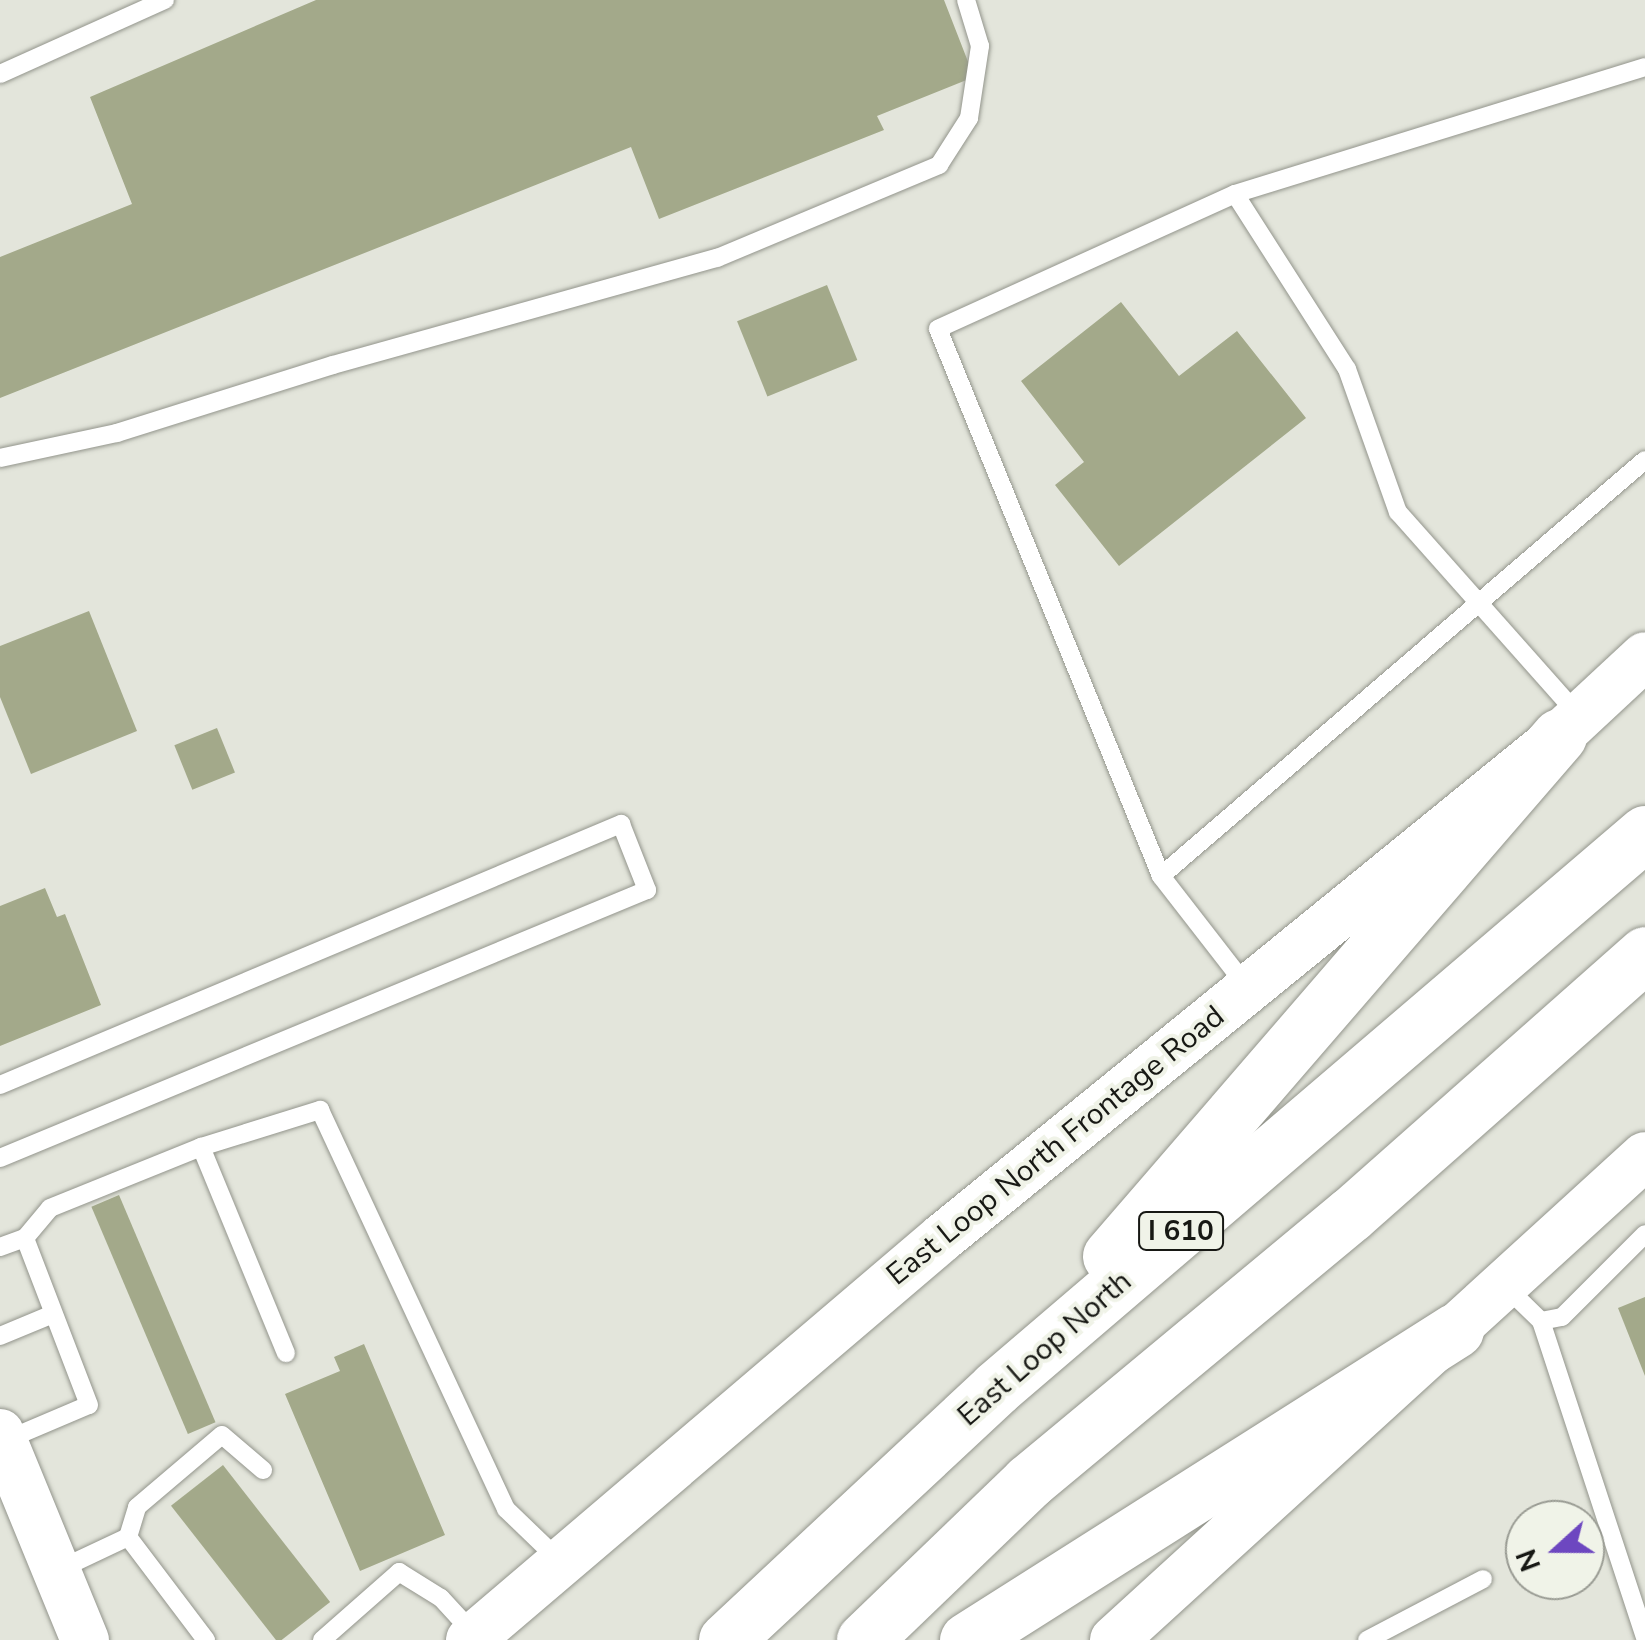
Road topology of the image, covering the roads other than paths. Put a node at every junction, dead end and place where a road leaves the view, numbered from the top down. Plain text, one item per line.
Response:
1 (165, 0) edge
2 (966, 0) edge
3 (1645, 67) edge
4 (0, 74) edge
5 (1235, 194) junction
6 (0, 458) edge
7 (1645, 460) edge
8 (1480, 607) junction
9 (1645, 656) edge
10 (1569, 726) junction
11 (1645, 833) edge
12 (1161, 876) junction
13 (1645, 954) edge
14 (1248, 989) junction
15 (0, 1086) edge
16 (201, 1147) junction
17 (1645, 1156) edge
18 (0, 1158) edge
19 (1645, 1234) edge
20 (25, 1238) junction
21 (0, 1247) edge
22 (1504, 1285) junction
23 (52, 1314) junction
24 (1541, 1321) junction
25 (1456, 1330) junction
26 (0, 1336) edge
27 (286, 1353) dead end
28 (996, 1388) junction
29 (2, 1437) edge
30 (263, 1470) dead end
31 (128, 1537) junction
32 (562, 1562) junction
33 (56, 1571) junction
34 (1482, 1579) dead end
35 (1645, 1637) edge
36 (472, 1638) edge
37 (85, 1640) edge
38 (206, 1640) edge
39 (322, 1640) edge
40 (726, 1640) edge
41 (864, 1640) edge
42 (967, 1640) edge
43 (1114, 1640) edge
44 (1367, 1640) edge

1 - 4 lane
2 - 6 lane
3 - 5 lane
5 - 8 lane
5 - 12 lane
7 - 8 lane
8 - 10 lane
8 - 12 lane
9 - 10 main road, East Loop North Frontage Road
10 - 14 main road, East Loop North Frontage Road
10 - 28 highway
11 - 28 highway, East Loop North / I 610
12 - 14 lane
13 - 41 highway
14 - 32 main road, East Loop North Frontage Road
15 - 18 lane
16 - 20 lane
16 - 27 lane
16 - 32 lane
17 - 22 main road
19 - 24 lane
20 - 21 lane
20 - 23 lane
22 - 24 lane
22 - 25 main road
23 - 26 lane
23 - 29 lane
24 - 35 lane
25 - 42 highway
25 - 43 main road
28 - 40 highway, East Loop North / I 610
29 - 33 main road
30 - 31 lane
31 - 33 lane
31 - 38 lane
32 - 36 main road, East Loop North Frontage Road
33 - 37 main road
34 - 44 lane
36 - 39 lane

